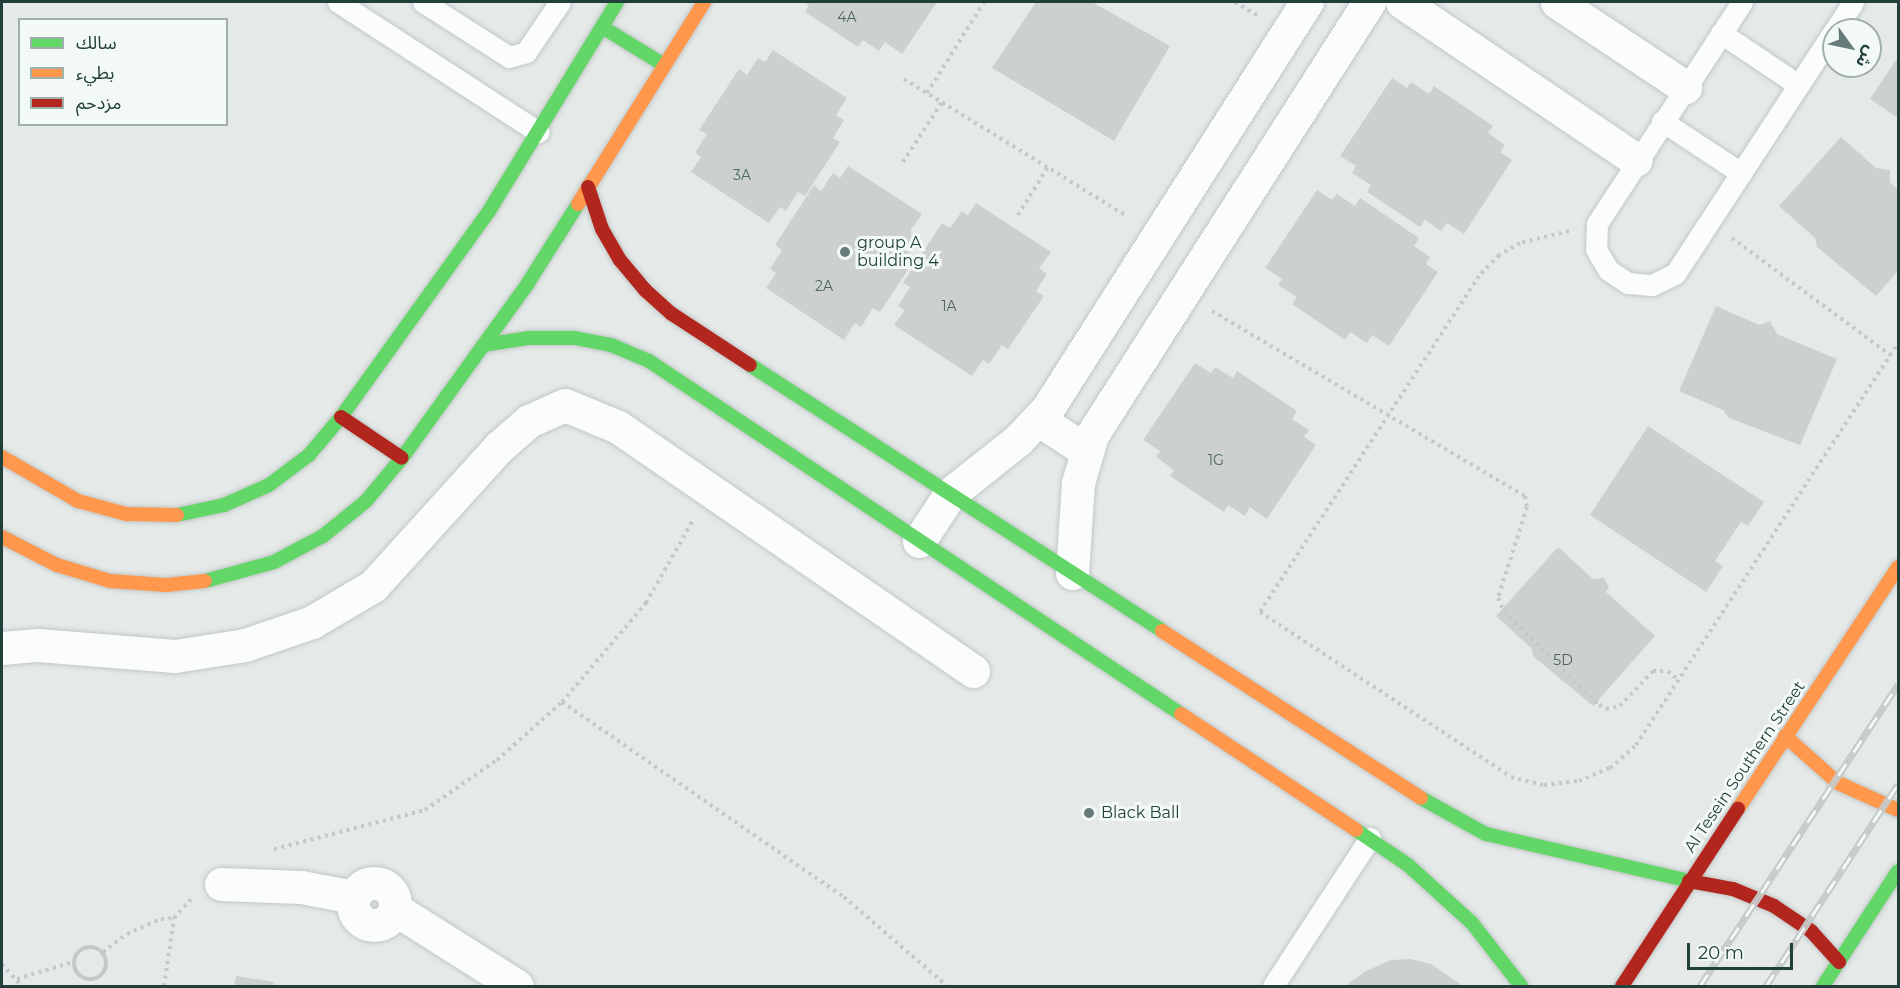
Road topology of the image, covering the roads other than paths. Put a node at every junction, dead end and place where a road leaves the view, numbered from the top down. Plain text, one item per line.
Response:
1 (423, 2) edge
2 (560, 2) edge
3 (617, 2) edge
4 (704, 2) edge
5 (1307, 2) edge
6 (1368, 2) edge
7 (1402, 2) edge
8 (1557, 2) edge
9 (1742, 2) edge
10 (1853, 2) edge
11 (347, 4) edge
12 (1842, 18) edge
13 (602, 27) junction
14 (1720, 33) junction
15 (1822, 48) edge
16 (664, 65) junction
17 (1797, 84) junction
18 (1254, 86) junction
19 (1685, 87) junction
20 (1298, 112) junction
21 (1662, 121) junction
22 (538, 132) junction
23 (1636, 160) junction
24 (1741, 172) junction
25 (588, 187) junction
26 (483, 345) junction
27 (341, 417) junction
28 (1038, 419) junction
29 (1085, 450) junction
30 (2, 457) edge
31 (402, 458) junction
32 (950, 494) junction
33 (2, 537) edge
34 (919, 541) junction
35 (1899, 567) edge
36 (1072, 573) junction
37 (2, 648) edge
38 (973, 671) dead end
39 (1785, 736) junction
40 (1899, 810) edge
41 (1370, 838) junction
42 (1899, 872) edge
43 (1689, 881) junction
44 (221, 884) dead end
45 (1839, 962) junction
46 (517, 987) edge
47 (1273, 987) edge
48 (1521, 987) edge
49 (1622, 987) edge
50 (1823, 987) edge

1 - 2 lane
3 - 13 street
4 - 16 street
5 - 18 street
6 - 20 street
7 - 23 street
8 - 19 street
9 - 14 lane
10 - 12 lane
11 - 22 lane
13 - 16 street
13 - 22 street
14 - 17 lane
14 - 19 lane
15 - 17 lane
16 - 25 street
17 - 24 lane
18 - 20 street
18 - 28 street
19 - 21 lane
20 - 29 street
21 - 23 lane
21 - 24 lane
22 - 27 street
23 - 24 lane
25 - 26 street
25 - 32 street
26 - 31 street
26 - 34 street
27 - 30 street
27 - 31 street
28 - 29 street
28 - 32 street
29 - 36 street
31 - 33 street
32 - 34 street
32 - 36 street
34 - 41 street
35 - 39 street, Al Tesein Southern Street
36 - 43 street
37 - 38 street
39 - 40 street
39 - 43 street, Al Tesein Southern Street
41 - 47 lane
41 - 48 street
42 - 45 street
43 - 45 street
43 - 49 street, Al Tesein Southern Street
44 - 46 street
45 - 50 street

